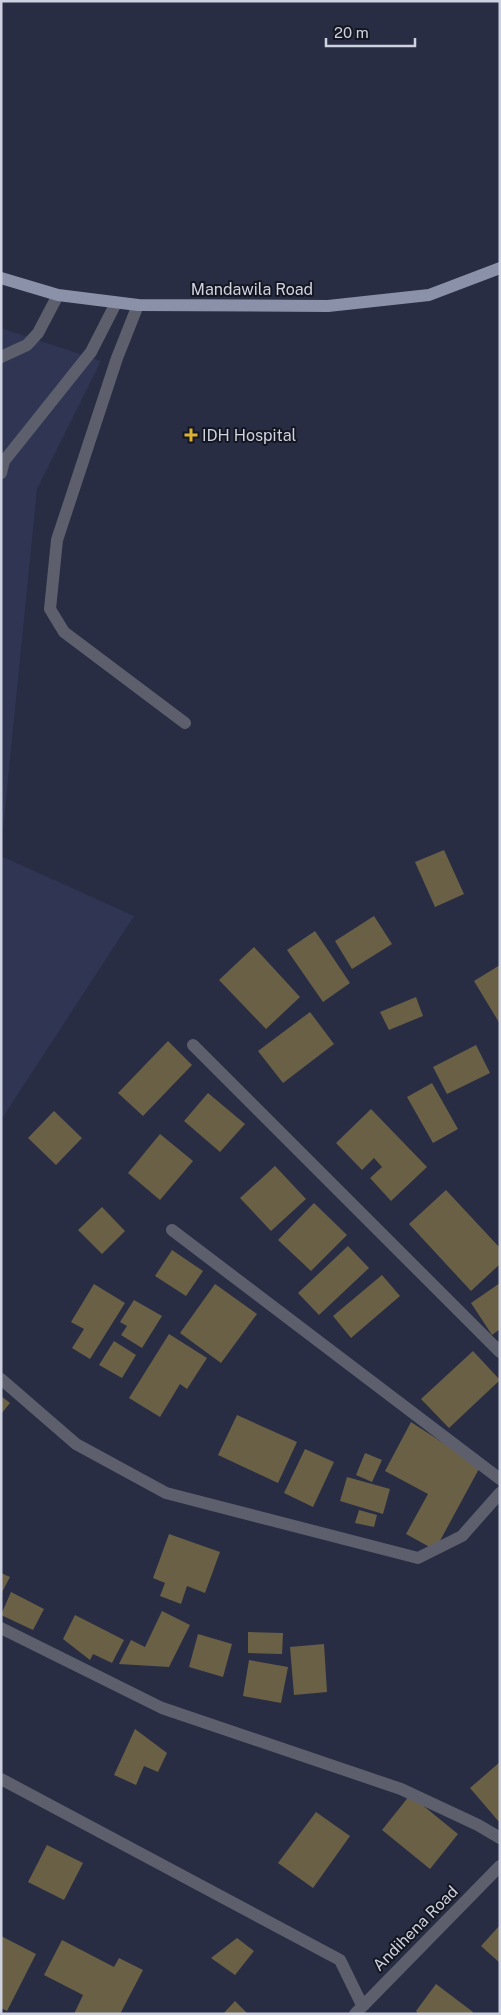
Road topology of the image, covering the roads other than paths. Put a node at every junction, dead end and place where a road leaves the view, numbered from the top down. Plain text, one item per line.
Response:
1 (500, 268) edge
2 (1, 278) edge
3 (58, 295) junction
4 (116, 303) junction
5 (138, 305) junction
6 (1, 357) edge
7 (1, 473) edge
8 (185, 723) dead end
9 (193, 1046) dead end
10 (172, 1230) dead end
11 (500, 1352) edge
12 (1, 1379) edge
13 (500, 1479) edge
14 (500, 1493) edge
15 (1, 1628) edge
16 (1, 1779) edge
17 (500, 1838) edge
18 (500, 1866) edge
19 (359, 2009) edge

1 - 5 main road, Mandawila Road
2 - 3 main road, Mandawila Road
3 - 4 main road, Mandawila Road
3 - 6 street
4 - 5 main road, Mandawila Road
4 - 7 street
5 - 8 street
9 - 11 street
10 - 13 street
12 - 14 street
15 - 17 street
16 - 19 street
18 - 19 street, Andihena Road

